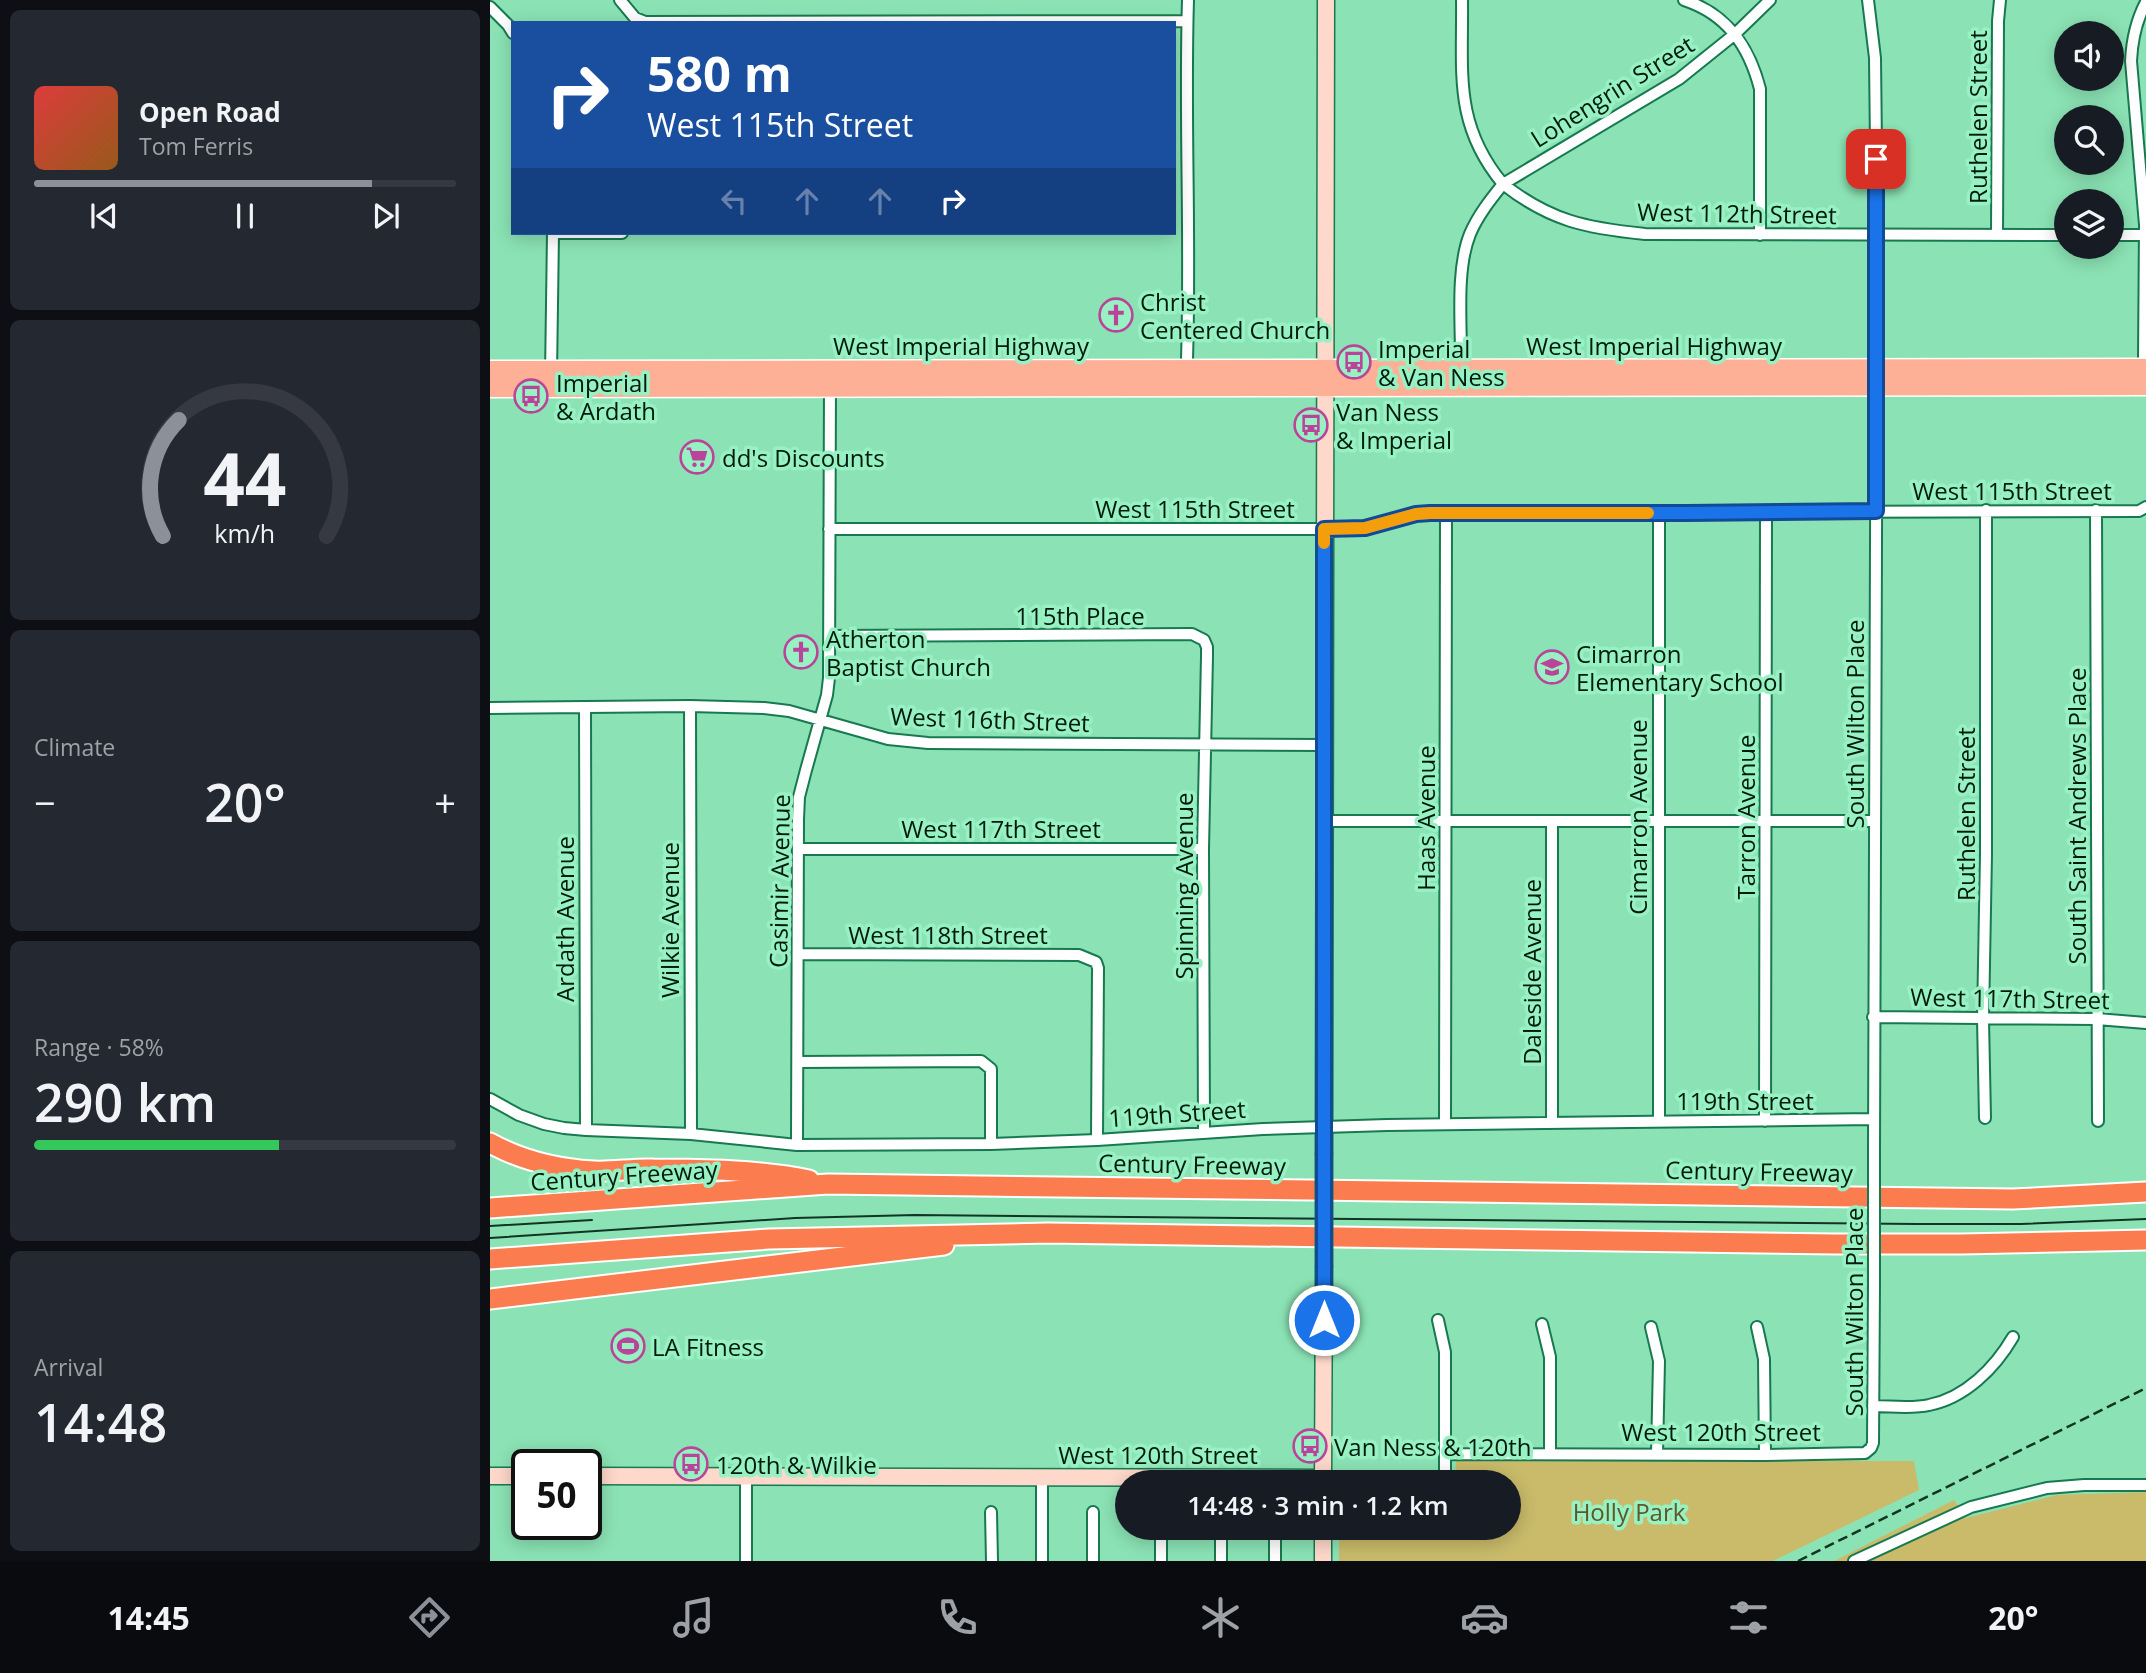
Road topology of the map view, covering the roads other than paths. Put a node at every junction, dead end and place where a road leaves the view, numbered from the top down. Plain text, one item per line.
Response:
1 (620, 0) edge
2 (1188, 0) edge
3 (1326, 0) edge
4 (1462, 0) edge
5 (1684, 0) edge
6 (1770, 0) edge
7 (1868, 0) edge
8 (2000, 0) edge
9 (2146, 2) edge
10 (490, 7) edge
11 (642, 21) edge
12 (1176, 21) edge
13 (1187, 21) junction
14 (511, 30) edge
15 (1735, 34) junction
16 (1180, 129) edge
17 (1503, 184) junction
18 (1176, 232) edge
19 (1187, 232) junction
20 (1997, 234) junction
21 (553, 235) edge
22 (1760, 235) junction
23 (2054, 235) edge
24 (2124, 235) edge
25 (2145, 235) edge
26 (1877, 236) junction
27 (490, 369) edge
28 (1461, 370) junction
29 (2146, 373) edge
30 (550, 378) junction
31 (830, 378) junction
32 (1325, 378) junction
33 (1875, 378) junction
34 (1186, 379) junction
35 (490, 387) edge
36 (2146, 507) edge
37 (1986, 510) junction
38 (2096, 510) junction
39 (1876, 511) junction
40 (1446, 513) junction
41 (1660, 513) junction
42 (1766, 513) junction
43 (829, 529) junction
44 (1324, 529) junction
45 (829, 636) junction
46 (1204, 640) joint
47 (690, 706) junction
48 (490, 708) edge
49 (585, 708) junction
50 (820, 720) junction
51 (1205, 745) junction
52 (1324, 745) junction
53 (1324, 821) junction
54 (1446, 821) junction
55 (1552, 821) junction
56 (1659, 821) junction
57 (1874, 821) junction
58 (1766, 822) junction
59 (798, 849) junction
60 (1203, 849) junction
61 (798, 954) junction
62 (1873, 1017) junction
63 (1983, 1019) junction
64 (2098, 1019) junction
65 (2146, 1023) edge
66 (798, 1062) junction
67 (490, 1100) edge
68 (1985, 1118) dead end
69 (1873, 1119) junction
70 (1659, 1121) junction
71 (1765, 1121) junction
72 (2098, 1121) dead end
73 (1552, 1123) junction
74 (1445, 1124) junction
75 (1324, 1127) junction
76 (586, 1130) junction
77 (1204, 1132) junction
78 (691, 1134) junction
79 (1097, 1140) junction
80 (490, 1143) edge
81 (991, 1143) junction
82 (797, 1146) junction
83 (828, 1184) junction
84 (2146, 1192) edge
85 (490, 1208) edge
86 (1048, 1233) junction
87 (2146, 1240) edge
88 (490, 1259) edge
89 (490, 1298) edge
90 (1437, 1320) dead end
91 (1542, 1324) dead end
92 (1651, 1327) dead end
93 (1757, 1327) dead end
94 (2013, 1337) dead end
95 (1874, 1406) junction
96 (1871, 1448) joint
97 (1445, 1454) junction
98 (1550, 1454) junction
99 (1657, 1454) junction
100 (1765, 1455) junction
101 (1323, 1470) edge
102 (1445, 1470) edge
103 (746, 1475) junction
104 (490, 1476) edge
105 (511, 1476) edge
106 (602, 1476) edge
107 (1042, 1476) junction
108 (1115, 1477) edge
109 (2146, 1485) edge
110 (991, 1511) dead end
111 (1093, 1512) dead end
112 (1161, 1540) edge
113 (1221, 1540) edge
114 (1275, 1540) edge
115 (1323, 1540) edge
116 (746, 1561) edge
117 (992, 1561) edge
118 (1042, 1561) edge
119 (1093, 1561) edge
120 (1161, 1561) edge
121 (1221, 1561) edge
122 (1275, 1561) edge
123 (1323, 1561) edge
124 (1854, 1561) edge

1 - 11 street
2 - 13 street
3 - 32 main road
4 - 17 street
5 - 15 street
6 - 15 street, Lohengrin Street
7 - 26 street, South Wilton Place
8 - 20 street, Ruthelen Street
9 - 25 street
10 - 14 street
12 - 13 street
13 - 16 street
15 - 17 street, Lohengrin Street
15 - 22 street
16 - 19 street
17 - 22 street, West 112th Street
17 - 28 street
18 - 19 street
19 - 34 street
20 - 23 street, West 112th Street
20 - 26 street, West 112th Street
21 - 30 street
22 - 26 street, West 112th Street
24 - 25 street
25 - 29 street
26 - 33 street, South Wilton Place
27 - 30 main road, West Imperial Highway
28 - 32 main road, West Imperial Highway
28 - 33 main road, West Imperial Highway
29 - 33 main road, West Imperial Highway
30 - 31 main road, West Imperial Highway
30 - 35 main road, West Imperial Highway
31 - 34 main road, West Imperial Highway
31 - 43 street, Casimir Avenue
32 - 33 main road, West Imperial Highway
32 - 34 main road, West Imperial Highway
32 - 44 main road
33 - 39 street, South Wilton Place
36 - 38 street, West 115th Street
37 - 38 street, West 115th Street
37 - 39 street, West 115th Street
37 - 63 street, Ruthelen Street
38 - 64 street, South Saint Andrews Place
39 - 42 street, West 115th Street
39 - 57 street, South Wilton Place
40 - 41 street, West 115th Street
40 - 44 street, West 115th Street
40 - 54 street, Haas Avenue
41 - 42 street, West 115th Street
41 - 56 street, Cimarron Avenue
42 - 58 street, Tarron Avenue
43 - 44 street, West 115th Street
43 - 45 street, Casimir Avenue
44 - 52 main road
45 - 46 street, 115th Place
45 - 50 street, Casimir Avenue
46 - 51 street, Spinning Avenue
47 - 49 street, West 116th Street
47 - 50 street, West 116th Street
47 - 78 street, Wilkie Avenue
48 - 49 street, West 116th Street
49 - 76 street, Ardath Avenue
50 - 51 street, West 116th Street
50 - 59 street, Casimir Avenue
51 - 52 street, West 116th Street
51 - 60 street, Spinning Avenue
52 - 53 main road
53 - 54 street
53 - 75 main road
54 - 55 street
54 - 74 street, Haas Avenue
55 - 56 street
55 - 73 street, Daleside Avenue
56 - 58 street
56 - 70 street, Cimarron Avenue
57 - 58 street
57 - 62 street, South Wilton Place
58 - 71 street, Tarron Avenue
59 - 60 street, West 117th Street
59 - 61 street, Casimir Avenue
60 - 77 street, Spinning Avenue
61 - 66 street, Casimir Avenue
61 - 79 street, West 118th Street
62 - 63 street, West 117th Street
62 - 69 street, South Wilton Place
63 - 64 street, West 117th Street
63 - 68 street, Ruthelen Street
64 - 65 street, West 117th Street
64 - 72 street, South Saint Andrews Place
66 - 81 street
66 - 82 street, Casimir Avenue
67 - 76 street, 119th Street
69 - 71 street, 119th Street
69 - 95 street, South Wilton Place, bridge
70 - 71 street, 119th Street
70 - 73 street, 119th Street
73 - 74 street, 119th Street
74 - 75 street, 119th Street
75 - 77 street, 119th Street
75 - 101 main road, bridge
76 - 78 street, 119th Street
77 - 79 street, 119th Street
78 - 82 street, 119th Street
79 - 81 street, 119th Street
80 - 83 highway
81 - 82 street, 119th Street
83 - 84 highway, Century Freeway
83 - 85 highway, Century Freeway
86 - 87 highway
86 - 88 highway
86 - 89 highway
90 - 97 street
91 - 98 street
92 - 99 street
93 - 100 street
94 - 95 street
95 - 96 street, South Wilton Place
96 - 100 street, West 120th Street
97 - 98 street, West 120th Street
97 - 102 street, West 120th Street
98 - 99 street, West 120th Street
99 - 100 street, West 120th Street
103 - 106 main road, West 120th Street
103 - 107 main road, West 120th Street
103 - 116 street
104 - 105 main road
107 - 108 main road, West 120th Street
107 - 118 street
109 - 124 street
110 - 117 street
111 - 119 street
112 - 120 street
113 - 121 street
114 - 122 street
115 - 123 main road

